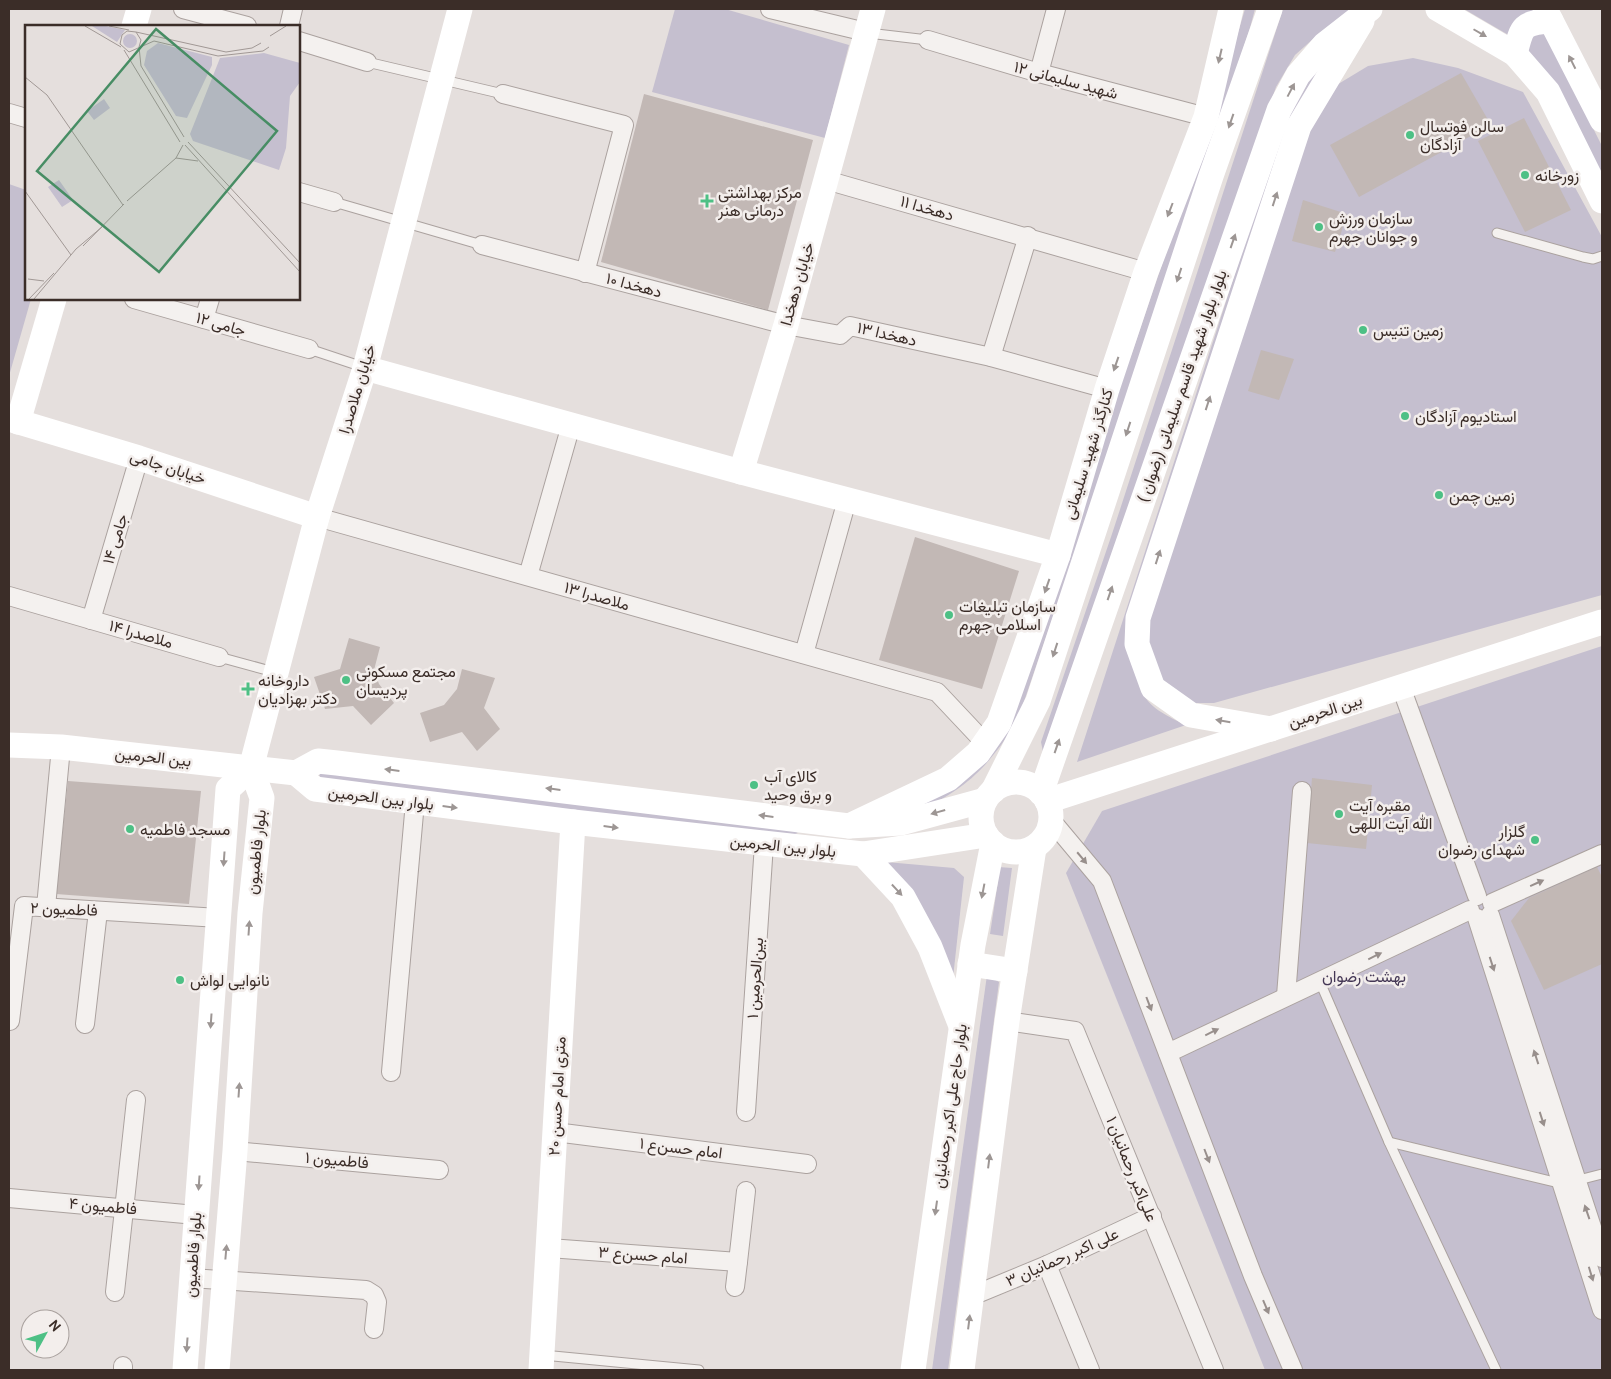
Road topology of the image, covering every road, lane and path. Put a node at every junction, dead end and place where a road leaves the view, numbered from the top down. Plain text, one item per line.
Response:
1 (139, 9) edge
2 (183, 9) edge
3 (293, 9) edge
4 (460, 9) edge
5 (770, 9) edge
6 (872, 9) edge
7 (1056, 9) edge
8 (1231, 9) edge
9 (1270, 9) edge
10 (1438, 9) edge
11 (1369, 10) edge
12 (1548, 15) edge
13 (134, 25) edge
14 (243, 25) edge
15 (288, 25) edge
16 (866, 32) junction
17 (928, 40) joint
18 (300, 41) edge
19 (1515, 54) junction
20 (367, 62) joint
21 (1038, 73) junction
22 (442, 80) junction
23 (504, 94) joint
24 (1598, 104) edge
25 (9, 113) edge
26 (1206, 117) junction
27 (25, 118) edge
28 (826, 180) junction
29 (300, 192) edge
30 (1602, 201) edge
31 (334, 202) joint
32 (403, 223) junction
33 (1497, 232) dead end
34 (1028, 236) junction
35 (482, 246) joint
36 (1602, 256) edge
37 (585, 272) junction
38 (1146, 272) junction
39 (54, 300) edge
40 (138, 300) edge
41 (210, 300) edge
42 (204, 319) junction
43 (786, 325) junction
44 (309, 348) joint
45 (991, 357) junction
46 (365, 368) junction
47 (1107, 389) junction
48 (13, 420) edge
49 (571, 425) junction
50 (139, 458) junction
51 (741, 472) junction
52 (847, 500) junction
53 (317, 517) junction
54 (1058, 555) junction
55 (528, 576) junction
56 (9, 596) edge
57 (91, 620) junction
58 (1602, 622) edge
59 (804, 654) junction
60 (219, 657) joint
61 (274, 672) junction
62 (1400, 687) junction
63 (1271, 729) junction
64 (985, 743) junction
65 (9, 745) edge
66 (61, 747) junction
67 (251, 768) junction
68 (296, 773) junction
69 (1302, 790) dead end
70 (989, 796) junction
71 (415, 802) junction
72 (1046, 805) junction
73 (807, 821) junction
74 (573, 822) junction
75 (849, 826) junction
76 (226, 829) junction
77 (258, 831) junction
78 (989, 839) junction
79 (764, 844) junction
80 (806, 848) junction
81 (1034, 848) junction
82 (863, 854) junction
83 (1602, 854) edge
84 (46, 907) junction
85 (1481, 908) junction
86 (98, 910) junction
87 (219, 918) junction
88 (970, 964) junction
89 (1014, 971) junction
90 (1320, 982) junction
91 (1286, 996) junction
92 (10, 1020) dead end
93 (1007, 1021) junction
94 (85, 1024) dead end
95 (961, 1027) junction
96 (1168, 1053) junction
97 (391, 1072) dead end
98 (136, 1100) dead end
99 (746, 1112) dead end
100 (555, 1132) junction
101 (1390, 1142) junction
102 (235, 1151) junction
103 (807, 1164) dead end
104 (439, 1170) dead end
105 (1602, 1174) edge
106 (1570, 1183) junction
107 (746, 1190) dead end
108 (9, 1201) edge
109 (125, 1208) junction
110 (196, 1215) junction
111 (1152, 1216) junction
112 (549, 1248) junction
113 (1602, 1258) edge
114 (738, 1262) junction
115 (1047, 1264) junction
116 (191, 1278) junction
117 (224, 1281) junction
118 (735, 1287) dead end
119 (115, 1292) dead end
120 (972, 1296) junction
121 (1602, 1310) edge
122 (374, 1329) dead end
123 (542, 1363) edge
124 (185, 1370) edge
125 (217, 1370) edge
126 (699, 1370) edge
127 (913, 1370) edge
128 (962, 1370) edge
129 (1090, 1370) edge
130 (1214, 1370) edge
131 (1292, 1370) edge
132 (1496, 1370) edge

1 - 13 main road
2 - 14 street
3 - 15 street
4 - 22 main road, خیابان ملاصدرا
5 - 16 street
6 - 16 main road, خیابان دهخدا
7 - 21 street
8 -> 26 main road, کنارگذر شهید سلیمانی
9 -> 70 main road
10 -> 19 main road
63 -> 11 main road
72 -> 11 main road, بلوار بلوار شهید قاسم سلیمانی (رضوان )
12 - 19 main road
24 -> 12 main road
16 - 17 lane
16 - 28 main road, خیابان دهخدا
17 - 21 street, شهید سلیمانی ۱۲
18 - 20 street
19 - 30 main road
20 - 22 lane
21 - 26 street, شهید سلیمانی ۱۲
22 - 23 lane
22 - 32 main road, خیابان ملاصدرا
23 - 37 street
25 - 27 street
26 -> 38 main road, کنارگذر شهید سلیمانی
28 - 34 street, دهخدا ۱۱
28 - 43 main road, خیابان دهخدا
29 - 31 street
31 - 32 lane
32 - 35 lane
32 - 46 main road, خیابان ملاصدرا
33 - 36 lane
34 - 38 street, دهخدا ۱۱
34 - 45 street
35 - 37 street, دهخدا ۱۰
37 - 43 street, دهخدا ۱۰
38 -> 47 main road, کنارگذر شهید سلیمانی
39 - 48 main road, خیابان جامی
40 - 42 street, جامی ۱۲
41 - 42 street
42 - 44 street, جامی ۱۲
43 - 45 street, دهخدا ۱۳
43 - 51 main road, خیابان دهخدا
44 - 46 lane
45 - 47 street
46 - 49 main road
46 - 53 main road, خیابان ملاصدرا
47 - 54 main road, کنارگذر شهید سلیمانی
48 - 50 main road, خیابان جامی
49 - 51 main road
49 - 55 street
50 - 53 main road, خیابان جامی
50 - 57 street, جامی ۱۴
51 - 52 main road
52 - 54 main road
52 - 59 street
53 - 55 street, ملاصدرا ۱۳
53 - 61 main road, خیابان ملاصدرا
54 -> 64 main road, کنارگذر شهید سلیمانی
55 - 59 street, ملاصدرا ۱۳
56 - 57 street, ملاصدرا ۱۴
57 - 60 street, ملاصدرا ۱۴
58 - 62 main road, بین الحرمین
59 - 64 street, ملاصدرا ۱۳
60 - 61 lane, ملاصدرا ۱۴
61 - 67 main road, خیابان ملاصدرا
62 - 63 main road, بین الحرمین
62 - 85 street
63 - 72 main road, بین الحرمین
64 - 75 main road, کنارگذر شهید سلیمانی
65 - 66 main road, بین الحرمین
66 - 67 main road, بین الحرمین
66 - 84 street
67 - 68 main road, بین الحرمین
67 - 76 main road, بلوار فاطمیون
67 - 77 main road, بلوار فاطمیون
68 - 71 main road, بلوار بین الحرمین
73 -> 68 main road, بلوار بین الحرمین
69 - 91 street
70 - 72 main road
70 -> 75 main road, بلوار بین الحرمین
70 - 78 main road
71 -> 74 main road, بلوار بین الحرمین
71 - 97 street
72 - 81 main road
72 -> 96 street
73 - 75 main road, بلوار بین الحرمین
73 - 80 main road
74 -> 79 main road, بلوار بین الحرمین
74 - 100 main road, ۲۰ متری امام حسن
76 - 77 main road
76 -> 87 main road, بلوار فاطمیون
102 -> 77 main road, بلوار فاطمیون
78 - 81 main road
78 - 82 main road, بلوار بین الحرمین
78 -> 88 main road, بلوار حاج علی اکبر رحمانیان
79 - 80 main road, بلوار بین الحرمین
79 - 99 street, بین‌الحرمین ۱
80 - 82 main road, بلوار بین الحرمین
81 - 89 main road
82 -> 95 main road
85 -> 83 street
84 - 86 street, فاطمیون ۲
84 - 92 street, فاطمیون ۲
90 -> 85 street
85 - 106 street
86 - 87 street, فاطمیون ۲
86 - 94 street
87 -> 110 main road, بلوار فاطمیون
88 - 89 main road
88 - 95 main road, بلوار حاج علی اکبر رحمانیان
89 - 93 main road
90 - 91 street
90 - 101 lane
96 -> 91 street
93 - 111 street, علی‌اکبر رحمانیان ۱
120 -> 93 main road
95 -> 127 main road, بلوار حاج علی اکبر رحمانیان
96 -> 131 street
98 - 109 street
100 - 103 street, امام حسن‌ع ۱
100 - 112 main road, ۲۰ متری امام حسن
101 - 106 lane
101 - 132 lane
102 - 104 street, فاطمیون ۱
117 -> 102 main road, بلوار فاطمیون
105 - 106 lane
113 -> 106 street
106 -> 121 street
107 - 114 street
108 - 109 street, فاطمیون ۴
109 - 110 street, فاطمیون ۴
109 - 119 street
110 - 116 main road, بلوار فاطمیون
111 - 115 street, علی اکبر رحمانیان ۳
111 - 130 street, علی‌اکبر رحمانیان ۱
112 - 114 street, امام حسن‌ع ۳
112 - 123 main road, ۲۰ متری امام حسن
114 - 118 street
115 - 120 street, علی اکبر رحمانیان ۳
115 - 129 street
116 - 117 street
116 -> 124 main road, بلوار فاطمیون
117 - 122 street
117 - 125 main road, بلوار فاطمیون
128 -> 120 main road
123 - 126 lane

